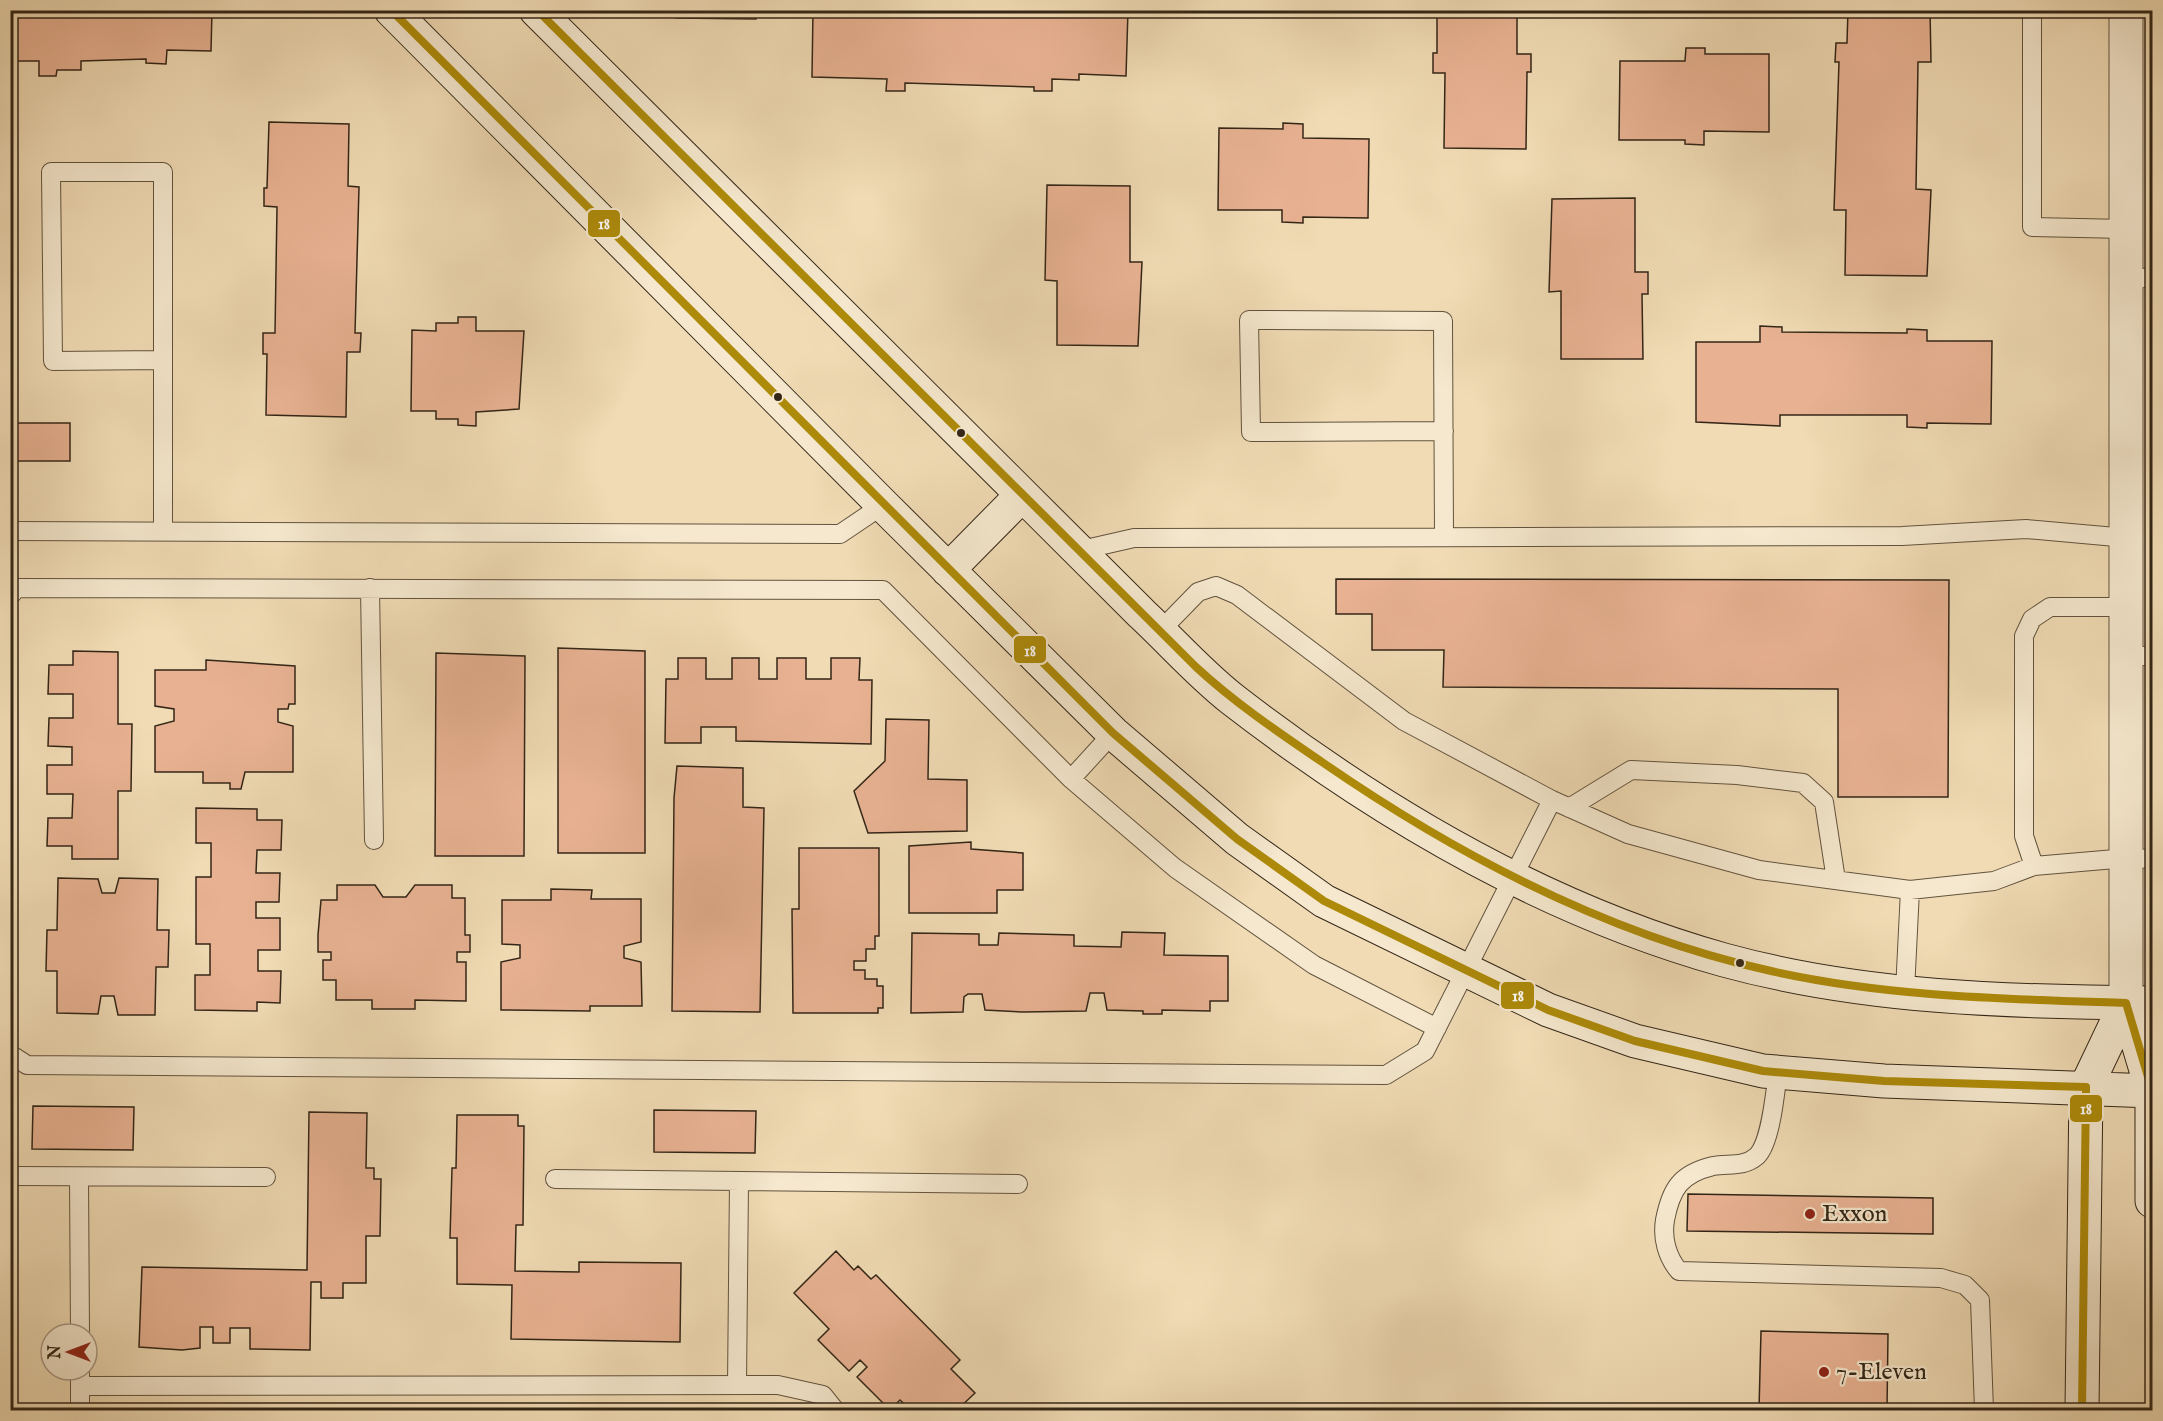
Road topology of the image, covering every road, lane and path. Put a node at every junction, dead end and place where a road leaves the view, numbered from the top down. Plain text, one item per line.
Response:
1 (392, 10) edge
2 (536, 10) edge
3 (2031, 10) edge
4 (2126, 10) edge
5 (2126, 229) junction
6 (2140, 278) edge
7 (163, 360) junction
8 (1444, 431) junction
9 (1021, 496) junction
10 (883, 506) junction
11 (10, 531) edge
12 (163, 531) junction
13 (1444, 537) junction
14 (2127, 538) junction
15 (1077, 551) junction
16 (948, 570) junction
17 (370, 588) junction
18 (10, 596) edge
19 (2127, 607) junction
20 (1160, 631) junction
21 (2140, 656) edge
22 (1113, 733) junction
23 (1071, 779) junction
24 (1561, 804) junction
25 (374, 840) dead end
26 (2140, 859) edge
27 (2034, 866) junction
28 (1512, 878) junction
29 (1836, 880) junction
30 (1910, 890) junction
31 (1467, 972) junction
32 (1905, 991) junction
33 (2139, 1003) edge
34 (1437, 1028) junction
35 (10, 1054) edge
36 (1778, 1072) junction
37 (2086, 1087) junction
38 (2152, 1091) edge
39 (2152, 1107) edge
40 (10, 1176) edge
41 (79, 1177) junction
42 (266, 1177) dead end
43 (555, 1179) dead end
44 (739, 1181) junction
45 (1018, 1184) dead end
46 (2152, 1201) edge
47 (80, 1322) edge
48 (99, 1378) edge
49 (80, 1382) edge
50 (737, 1385) junction
51 (80, 1410) edge
52 (834, 1410) edge
53 (1984, 1410) edge
54 (2082, 1410) edge

1 - 10 main road
2 - 9 main road
3 - 5 lane
4 - 5 main road
5 - 6 main road
6 - 14 main road
7 - 7 lane
7 - 12 lane
8 - 8 lane
8 - 13 lane
9 - 15 main road
9 - 16 main road
10 - 12 lane
10 - 16 main road
11 - 12 lane
13 - 14 lane
13 - 15 lane
14 - 19 main road
15 - 20 main road
16 - 22 main road
17 - 18 lane
17 - 23 lane
17 - 25 lane
19 - 21 main road
19 - 27 lane
20 - 24 lane
20 - 28 main road
21 - 26 main road
22 - 23 lane
22 - 31 main road
23 - 34 lane
24 - 28 lane
24 - 29 lane
24 - 29 lane
26 - 27 lane
26 - 33 main road
27 - 30 lane
28 - 31 lane
28 - 32 main road
29 - 30 lane
30 - 32 lane
31 - 34 lane
31 - 36 main road
32 - 33 main road
33 - 37 main road
33 - 38 main road
34 - 35 lane
36 - 37 main road
36 - 53 lane
37 - 38 main road
37 - 54 main road
39 - 46 main road
40 - 41 lane
41 - 42 lane
41 - 47 lane
43 - 44 lane
44 - 45 lane
44 - 50 lane
48 - 50 lane
49 - 51 lane
50 - 52 lane

